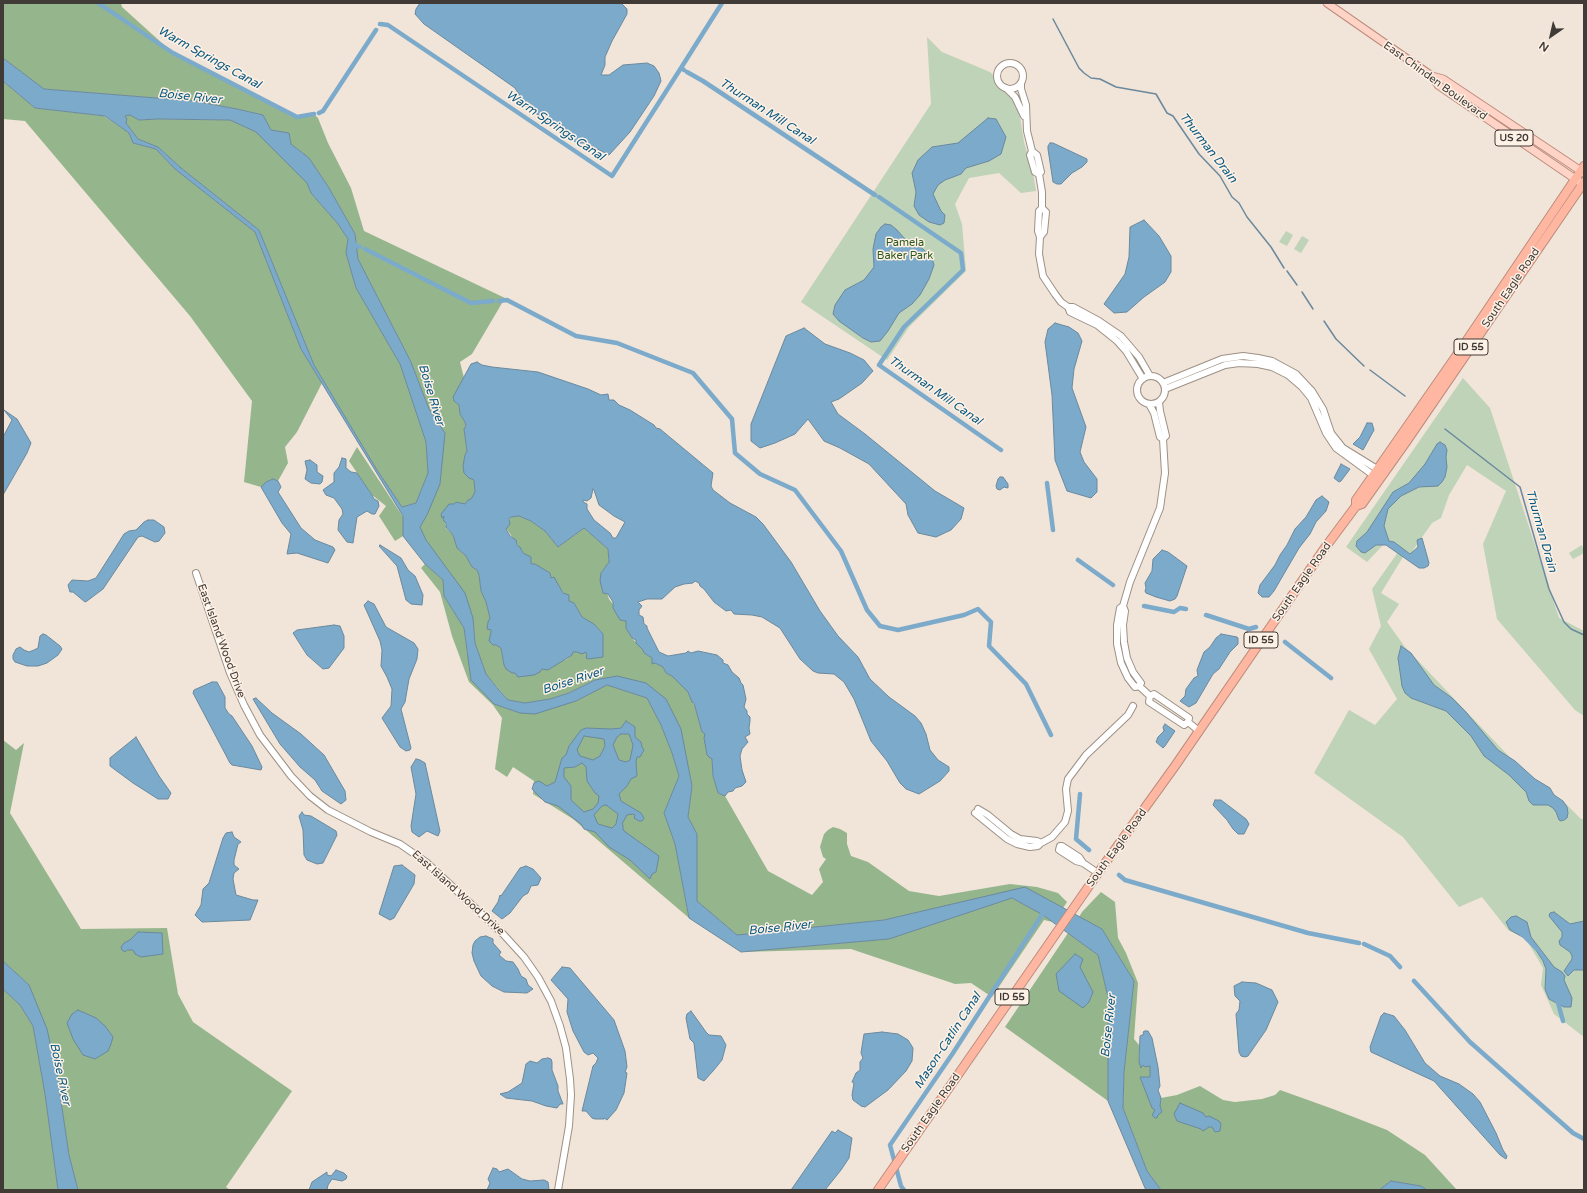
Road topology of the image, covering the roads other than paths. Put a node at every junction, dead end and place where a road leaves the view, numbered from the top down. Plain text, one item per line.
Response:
1 (1326, 3) edge
2 (1432, 76) junction
3 (1021, 83) junction
4 (1006, 88) junction
5 (1453, 96) junction
6 (1490, 109) junction
7 (1025, 118) junction
8 (1583, 170) edge
9 (1575, 179) junction
10 (1583, 184) edge
11 (1068, 307) junction
12 (1464, 345) junction
13 (1150, 376) junction
14 (1143, 379) junction
15 (1164, 386) junction
16 (1159, 402) junction
17 (1149, 404) junction
18 (1425, 415) junction
19 (1414, 416) junction
20 (1163, 439) junction
21 (1375, 472) junction
22 (1377, 483) junction
23 (1356, 506) junction
24 (196, 573) dead end
25 (1133, 706) dead end
26 (1199, 731) junction
27 (976, 811) dead end
28 (1052, 837) junction
29 (1098, 873) junction
30 (558, 1190) edge
31 (878, 1190) edge

1 - 2 main road, East Chinden Boulevard / US 20
2 - 5 main road, East Chinden Boulevard / US 20
2 - 6 main road, US 20
3 - 4 street
3 - 4 street
3 - 7 street
4 - 7 street
5 - 6 main road
5 - 9 main road, East Chinden Boulevard / US 20
6 - 8 main road, US 20
7 - 11 street
8 - 9 highway, ID 55
9 - 10 main road, East Chinden Boulevard / US 20
9 - 12 highway, South Eagle Road / ID 55
10 - 18 highway, South Eagle Road / ID 55
11 - 13 street
11 - 14 street
12 - 18 highway
12 - 19 highway, South Eagle Road / ID 55
13 - 14 street
13 - 15 street
14 - 17 street
15 - 16 street
15 - 21 street
16 - 17 street
16 - 20 street
17 - 20 street
18 - 22 highway, South Eagle Road / ID 55
19 - 21 highway, South Eagle Road / ID 55
19 - 22 highway
20 - 26 street
21 - 23 highway, South Eagle Road / ID 55
22 - 23 highway, South Eagle Road / ID 55
23 - 26 highway, South Eagle Road / ID 55
24 - 30 street, East Island Wood Drive
25 - 28 street
26 - 29 highway, South Eagle Road / ID 55
27 - 28 street
28 - 29 street
29 - 31 highway, South Eagle Road / ID 55

